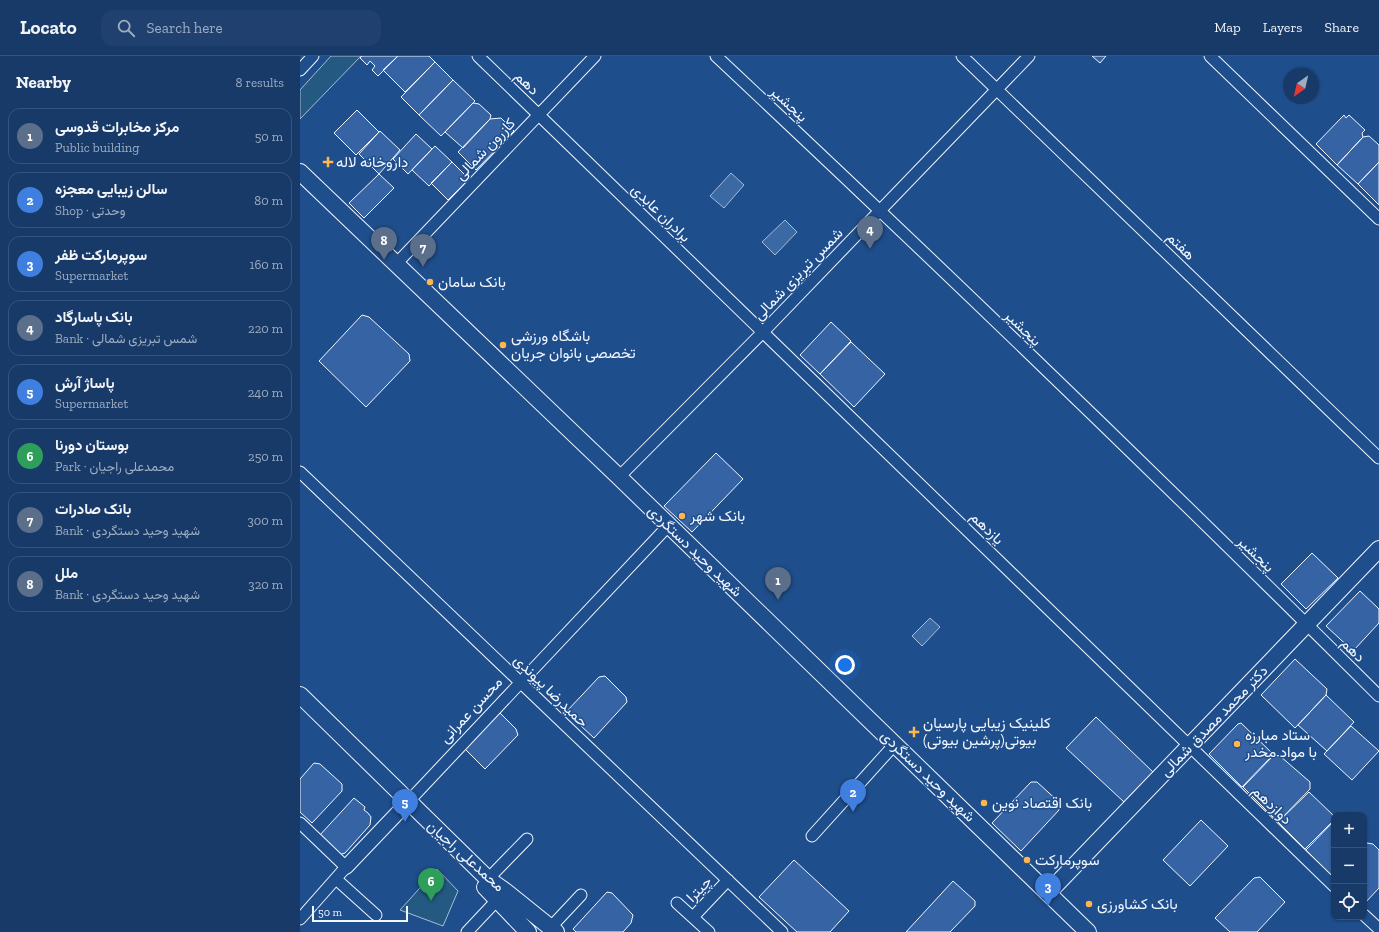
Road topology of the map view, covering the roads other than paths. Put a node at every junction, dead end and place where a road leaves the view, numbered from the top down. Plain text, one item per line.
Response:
1 (313, 56) edge
2 (478, 56) edge
3 (595, 56) edge
4 (716, 56) edge
5 (962, 56) edge
6 (1030, 56) edge
7 (1210, 56) edge
8 (300, 70) edge
9 (997, 90) junction
10 (539, 115) junction
11 (300, 172) edge
12 (880, 210) junction
13 (1379, 219) edge
14 (396, 264) junction
15 (763, 332) junction
16 (1379, 458) edge
17 (300, 472) edge
18 (619, 477) junction
19 (669, 526) junction
20 (1379, 549) edge
21 (1307, 624) junction
22 (520, 683) junction
23 (300, 695) edge
24 (1379, 696) edge
25 (300, 708) edge
26 (895, 744) junction
27 (1189, 746) junction
28 (405, 805) junction
29 (300, 823) edge
30 (812, 836) dead end
31 (527, 839) dead end
32 (346, 867) junction
33 (336, 879) junction
34 (488, 879) junction
35 (728, 880) junction
36 (1332, 884) edge
37 (1048, 893) junction
38 (581, 895) dead end
39 (498, 899) junction
40 (677, 903) dead end
41 (376, 915) dead end
42 (300, 918) edge
43 (692, 918) junction
44 (1367, 918) edge
45 (549, 926) edge
46 (1379, 929) edge
47 (524, 931) edge
48 (467, 932) edge
49 (708, 932) edge
50 (782, 932) edge
51 (1088, 932) edge

1 - 8 street
2 - 10 street, دهم
3 - 10 street, کازرون شمالی
4 - 12 street, پنجشیر
5 - 9 street, هفتم
6 - 9 street, شمس تبریزی شمالی
7 - 13 street
9 - 12 street, شمس تبریزی شمالی
9 - 16 street, هفتم
10 - 14 street, کازرون شمالی
10 - 15 street, برادران عابدی
11 - 14 main road, شهید وحید دستگردی
12 - 15 street, شمس تبریزی شمالی
12 - 21 street, پنجشیر
14 - 18 main road, شهید وحید دستگردی
15 - 18 street, شمس تبریزی شمالی
15 - 27 street, یازدهم
17 - 22 street, حمیدرضا پیوندی
18 - 19 main road, شهید وحید دستگردی
19 - 22 street, محسن عمرانی
19 - 26 main road, شهید وحید دستگردی
20 - 21 main road, دکتر محمد مصدق شمالی
21 - 24 street, دهم
21 - 27 main road, دکتر محمد مصدق شمالی
22 - 28 street, محسن عمرانی
22 - 35 street, حمیدرضا پیوندی
23 - 28 main road, محمدعلی راجیان
25 - 28 main road, محمدعلی راجیان
26 - 30 street
26 - 37 main road, شهید وحید دستگردی
27 - 36 street, دوازدهم
27 - 37 main road, دکتر محمد مصدق شمالی
28 - 32 street, محسن عمرانی
28 - 34 main road, محمدعلی راجیان
28 - 39 main road, محمدعلی راجیان
29 - 32 street
31 - 34 street
32 - 33 street, محسن عمرانی
33 - 41 street
33 - 42 street, محسن عمرانی
34 - 45 main road, محمدعلی راجیان
35 - 43 street, چیترا
35 - 50 street, حمیدرضا پیوندی
37 - 51 main road, شهید وحید دستگردی
38 - 45 street
39 - 47 main road, محمدعلی راجیان
39 - 48 street
40 - 43 street, چیترا
43 - 49 street, چیترا
44 - 46 street
45 - 47 main road

